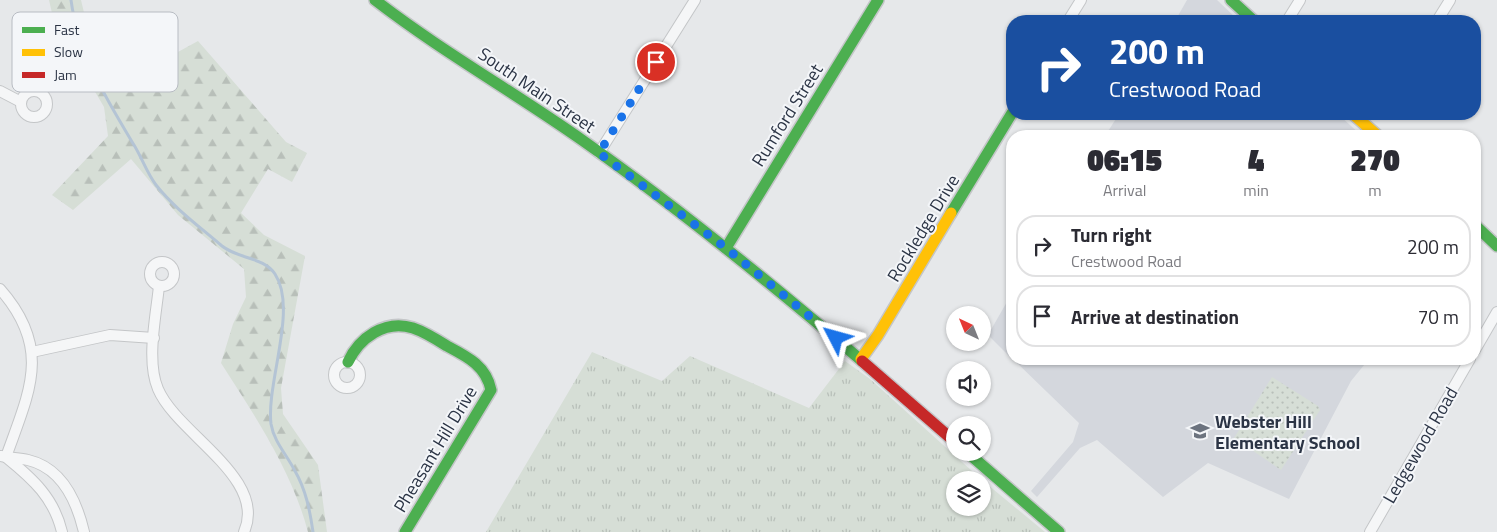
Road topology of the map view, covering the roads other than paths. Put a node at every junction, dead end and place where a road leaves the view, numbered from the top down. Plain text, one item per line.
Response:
1 (375, 0) edge
2 (695, 0) edge
3 (878, 0) edge
4 (1081, 0) edge
5 (1231, 0) edge
6 (1300, 0) edge
7 (1450, 0) edge
8 (1072, 15) edge
9 (1247, 15) edge
10 (1291, 15) edge
11 (1441, 15) edge
12 (0, 91) edge
13 (20, 102) dead end
14 (1008, 120) edge
15 (1362, 120) edge
16 (1372, 130) edge
17 (599, 153) junction
18 (1481, 231) edge
19 (1497, 246) edge
20 (726, 248) junction
21 (159, 286) dead end
22 (0, 289) edge
23 (1497, 312) edge
24 (154, 338) junction
25 (1481, 340) edge
26 (32, 352) junction
27 (861, 359) junction
28 (348, 362) dead end
29 (1467, 365) edge
30 (946, 434) edge
31 (3, 456) edge
32 (976, 461) edge
33 (62, 532) edge
34 (84, 532) edge
35 (244, 532) edge
36 (405, 532) edge
37 (1059, 532) edge
38 (1370, 532) edge

1 - 17 street, South Main Street
2 - 17 street
3 - 20 street, Rumford Street
4 - 8 street
5 - 9 street
6 - 10 street
7 - 11 street
12 - 13 street
14 - 27 street, Rockledge Drive
15 - 16 street
17 - 20 street, South Main Street
18 - 19 street
20 - 27 street, South Main Street
21 - 24 street
22 - 26 street
23 - 25 street
24 - 26 street
24 - 35 street
26 - 31 street
27 - 30 street, South Main Street
28 - 36 street, Pheasant Hill Drive
29 - 38 street, Ledgewood Road
31 - 33 street
31 - 34 street
32 - 37 street

